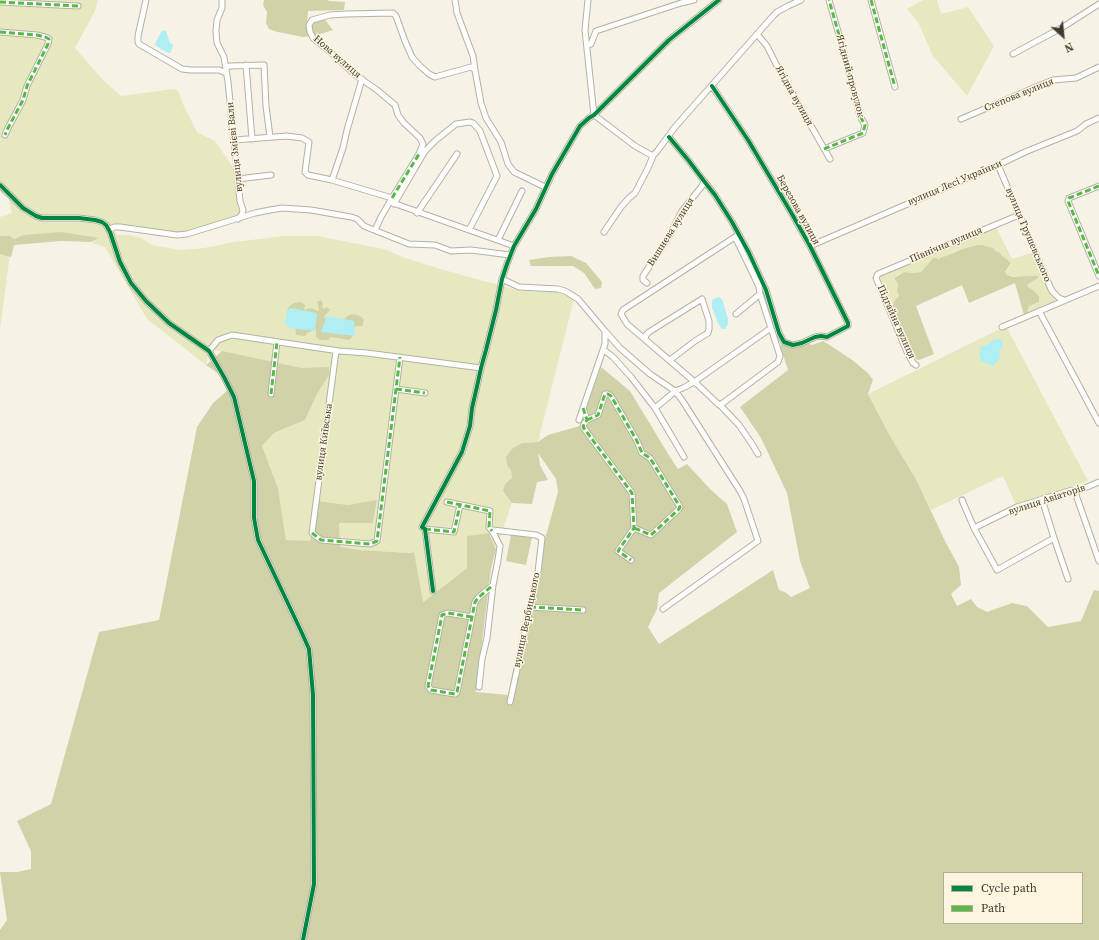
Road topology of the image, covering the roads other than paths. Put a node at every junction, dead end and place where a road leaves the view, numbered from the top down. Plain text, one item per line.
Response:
1 (146, 0) edge
2 (222, 0) edge
3 (455, 0) edge
4 (588, 0) edge
5 (694, 0) edge
6 (718, 0) edge
7 (801, 0) edge
8 (829, 0) edge
9 (871, 0) edge
10 (0, 2) edge
11 (1099, 4) edge
12 (78, 6) dead end
13 (0, 32) edge
14 (757, 34) junction
15 (587, 45) junction
16 (1013, 54) dead end
17 (246, 65) junction
18 (226, 67) junction
19 (1099, 68) edge
20 (475, 70) junction
21 (226, 74) junction
22 (362, 79) junction
23 (712, 86) junction
24 (894, 87) dead end
25 (594, 115) junction
26 (1099, 118) edge
27 (961, 119) dead end
28 (6, 135) dead end
29 (270, 137) junction
30 (669, 137) junction
31 (252, 139) junction
32 (234, 140) junction
33 (824, 149) junction
34 (457, 154) dead end
35 (652, 156) junction
36 (830, 159) dead end
37 (998, 165) junction
38 (271, 175) dead end
39 (238, 179) junction
40 (332, 180) junction
41 (704, 181) junction
42 (0, 185) edge
43 (1099, 186) edge
44 (546, 187) junction
45 (522, 192) dead end
46 (392, 201) junction
47 (417, 213) junction
48 (1019, 215) junction
49 (238, 218) junction
50 (109, 230) junction
51 (375, 230) junction
52 (469, 230) junction
53 (604, 232) dead end
54 (737, 236) junction
55 (498, 240) junction
56 (514, 246) junction
57 (810, 246) junction
58 (510, 256) junction
59 (1099, 276) edge
60 (876, 278) joint
61 (502, 279) junction
62 (647, 283) dead end
63 (1099, 286) edge
64 (760, 294) junction
65 (1064, 300) junction
66 (1039, 311) junction
67 (736, 314) dead end
68 (1002, 327) dead end
69 (771, 328) junction
70 (605, 332) junction
71 (645, 339) junction
72 (277, 342) junction
73 (604, 350) junction
74 (336, 351) junction
75 (209, 352) junction
76 (400, 357) junction
77 (670, 360) junction
78 (916, 365) dead end
79 (481, 368) junction
80 (694, 382) junction
81 (396, 389) junction
82 (675, 390) junction
83 (424, 393) dead end
84 (271, 394) dead end
85 (720, 405) junction
86 (583, 408) junction
87 (655, 408) junction
88 (579, 420) dead end
89 (587, 420) junction
90 (1099, 423) edge
91 (758, 454) dead end
92 (684, 457) dead end
93 (1099, 482) edge
94 (1075, 492) junction
95 (1042, 499) junction
96 (962, 500) dead end
97 (447, 502) dead end
98 (460, 505) junction
99 (634, 528) junction
100 (974, 528) junction
101 (425, 529) junction
102 (492, 531) junction
103 (1054, 538) junction
104 (631, 560) dead end
105 (1099, 561) edge
106 (1068, 579) dead end
107 (493, 585) junction
108 (433, 591) dead end
109 (530, 607) junction
110 (663, 609) dead end
111 (583, 610) dead end
112 (472, 617) junction
113 (479, 687) dead end
114 (510, 702) dead end
115 (303, 940) edge

1 - 21 street
2 - 18 street, вулиця Змієві Вали
3 - 20 street
4 - 15 street
5 - 15 street
6 - 25 street
7 - 14 street
8 - 33 street, Ягідний провулок
9 - 24 street
10 - 12 street
11 - 16 street
13 - 28 street
14 - 23 street
14 - 33 street, Ягідна вулиця
15 - 25 street
17 - 18 street
17 - 29 street
17 - 31 street
18 - 21 street, вулиця Змієві Вали
19 - 27 street, Степова вулиця
20 - 22 street, Нова вулиця
20 - 44 street
21 - 32 street, вулиця Змієві Вали
22 - 40 street
22 - 46 street, Нова вулиця
23 - 30 street
23 - 57 street, Березова вулиця
25 - 35 street
25 - 44 street
26 - 37 street, вулиця Лесі Українки
29 - 31 street
29 - 40 street
30 - 35 street
30 - 41 street
31 - 32 street
32 - 39 street, вулиця Змієві Вали
33 - 36 street, Ягідна вулиця
34 - 47 street
35 - 53 street
37 - 48 street, вулиця Грушевського
37 - 57 street, вулиця Лесі Українки
38 - 39 street
39 - 49 street, вулиця Змієві Вали
40 - 46 street
41 - 54 street
41 - 62 street, Вишнева вулиця
42 - 50 street
43 - 59 street
44 - 56 street
45 - 55 street
46 - 47 street
46 - 51 street
46 - 52 street
47 - 52 street
48 - 60 street, Північна вулиця
48 - 65 street, вулиця Грушевського
49 - 50 street
49 - 51 street
50 - 75 street
51 - 58 street
52 - 55 street
54 - 57 street, Березова вулиця
54 - 64 street
54 - 71 street
55 - 56 street
56 - 58 street
58 - 61 street
60 - 78 street, Підгайна вулиця
61 - 70 street
61 - 79 street
63 - 65 street
64 - 67 street
64 - 69 street
65 - 66 street
66 - 68 street
66 - 90 street
69 - 80 street
69 - 85 street
70 - 73 street
70 - 82 street
71 - 77 street
71 - 77 street
72 - 74 street
72 - 75 street
72 - 84 street
73 - 86 street
73 - 87 street
74 - 76 street
74 - 81 street, вулиця Київська
75 - 115 street
76 - 79 street
76 - 81 street
77 - 80 street
79 - 101 street
80 - 82 street
80 - 85 street
81 - 83 street
82 - 87 street
82 - 110 street
85 - 91 street
86 - 88 street
86 - 89 street
87 - 92 street
89 - 99 street
89 - 99 street
93 - 94 street, вулиця Авіаторів
94 - 95 street, вулиця Авіаторів
94 - 105 street
95 - 100 street, вулиця Авіаторів
95 - 103 street
96 - 100 street
97 - 98 street
98 - 101 street
98 - 102 street
99 - 104 street
100 - 103 street
101 - 108 street
102 - 107 street
102 - 109 street, вулиця Вербицького
103 - 106 street
107 - 112 street
107 - 113 street
109 - 111 street
109 - 114 street, вулиця Вербицького
112 - 112 street

